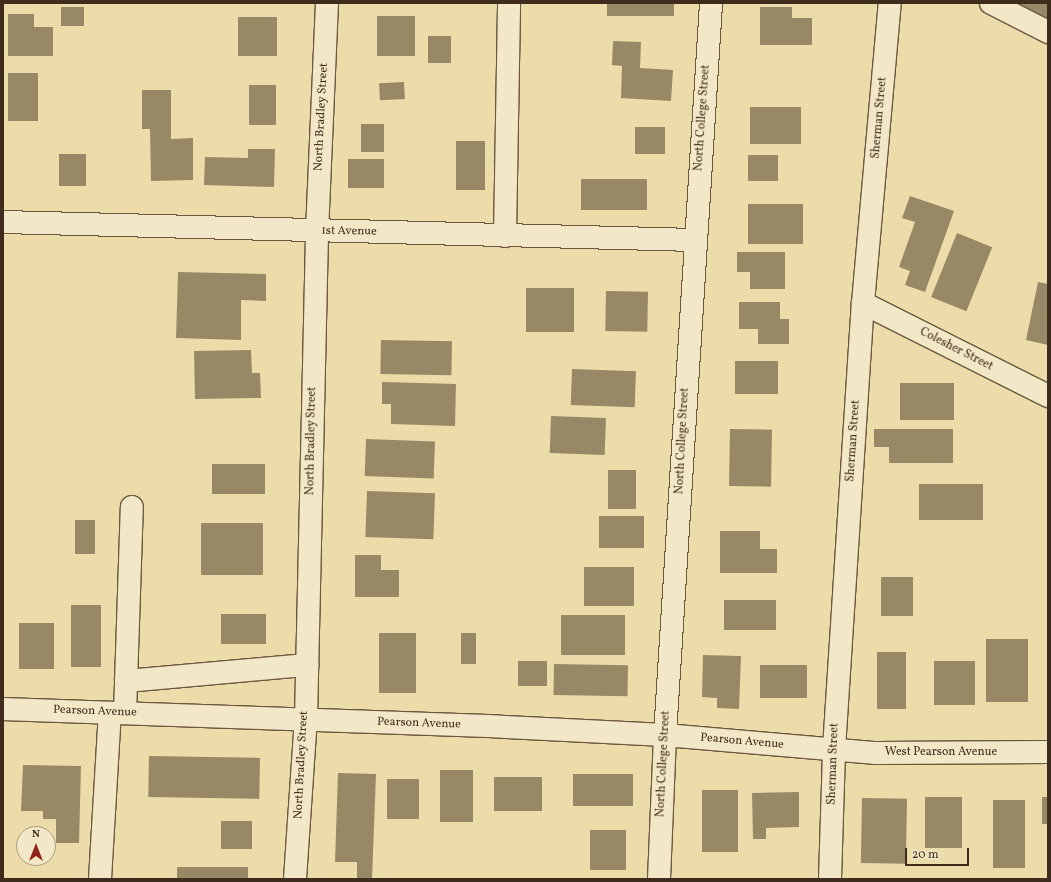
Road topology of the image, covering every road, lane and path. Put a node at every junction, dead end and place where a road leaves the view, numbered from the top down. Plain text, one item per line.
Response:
1 (327, 3) edge
2 (509, 3) edge
3 (711, 3) edge
4 (890, 3) edge
5 (991, 3) edge
6 (1048, 32) edge
7 (3, 222) edge
8 (317, 232) junction
9 (505, 236) junction
10 (695, 240) junction
11 (863, 303) junction
12 (1048, 396) edge
13 (132, 508) dead end
14 (307, 666) junction
15 (126, 681) junction
16 (3, 709) edge
17 (118, 713) junction
18 (306, 719) junction
19 (665, 735) junction
20 (834, 749) junction
21 (1048, 752) edge
22 (100, 879) edge
23 (295, 879) edge
24 (659, 879) edge
25 (830, 879) edge

1 - 8 street, North Bradley Street
2 - 9 street
3 - 10 street, North College Street
4 - 11 street, Sherman Street
5 - 6 street
7 - 8 street, 1st Avenue
8 - 9 street, 1st Avenue
8 - 14 street, North Bradley Street
9 - 10 street, 1st Avenue
10 - 19 street, North College Street
11 - 12 street, Colesher Street
11 - 20 street, Sherman Street
13 - 15 street
14 - 15 street
14 - 18 street, North Bradley Street
15 - 17 street
16 - 17 street, Pearson Avenue
17 - 18 street, Pearson Avenue
17 - 22 street
18 - 19 street, Pearson Avenue
18 - 23 street, North Bradley Street
19 - 20 street, Pearson Avenue
19 - 24 street, North College Street
20 - 21 street, West Pearson Avenue
20 - 25 street, Sherman Street

